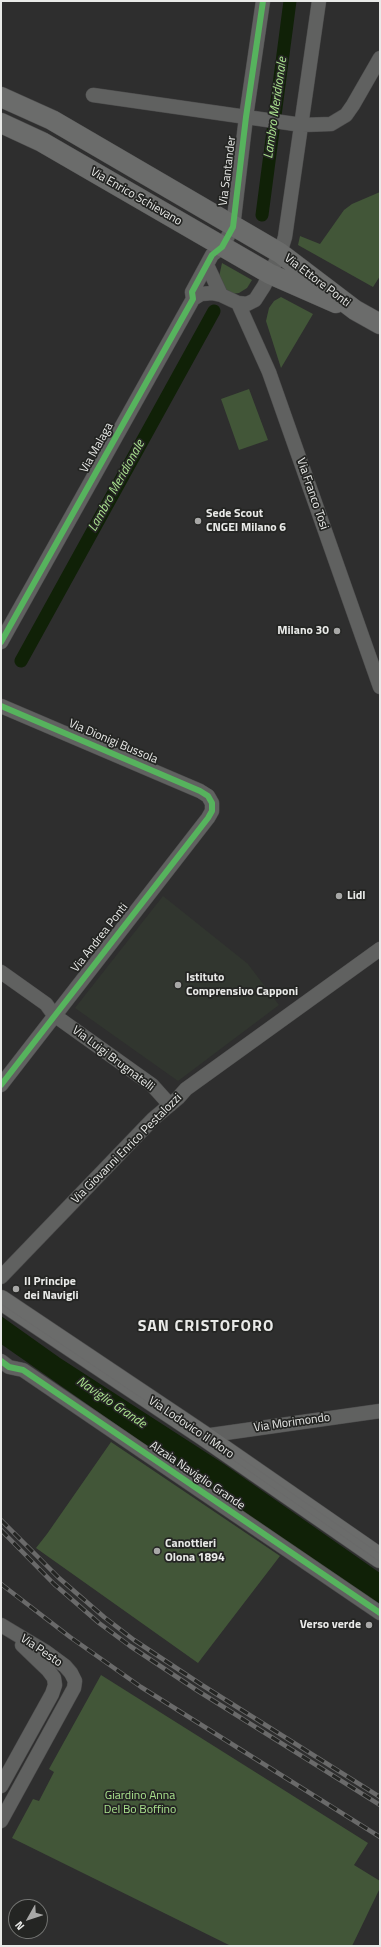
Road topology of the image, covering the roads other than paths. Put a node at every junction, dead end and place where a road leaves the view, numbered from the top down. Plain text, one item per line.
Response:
1 (264, 1) edge
2 (319, 1) edge
3 (380, 58) edge
4 (93, 95) dead end
5 (1, 97) edge
6 (251, 118) junction
7 (1, 123) edge
8 (297, 124) junction
9 (233, 227) junction
10 (222, 247) junction
11 (280, 253) junction
12 (207, 265) junction
13 (270, 274) junction
14 (221, 295) junction
15 (193, 299) junction
16 (238, 303) junction
17 (355, 310) junction
18 (380, 324) edge
19 (1, 642) edge
20 (380, 687) edge
21 (1, 706) edge
22 (212, 803) joint
23 (380, 949) edge
24 (1, 972) edge
25 (54, 1015) junction
26 (1, 1085) edge
27 (170, 1105) junction
28 (1, 1277) edge
29 (1, 1300) edge
30 (2, 1364) edge
31 (380, 1411) edge
32 (204, 1436) junction
33 (380, 1558) edge
34 (380, 1613) edge
35 (1, 1625) edge
36 (40, 1716) junction
37 (54, 1724) junction
38 (1, 1786) edge
39 (1, 1822) edge

1 - 6 street, Via Santander
2 - 8 street
3 - 8 street
4 - 6 street
5 - 9 street, Via Enrico Schievano
6 - 8 street
6 - 9 street, Via Santander
7 - 10 street, Via Enrico Schievano
8 - 11 street
9 - 10 street, Via Malaga
9 - 11 street, Via Enrico Schievano
10 - 12 street, Via Malaga
10 - 13 street, Via Enrico Schievano
11 - 13 street
11 - 17 street, Via Ettore Ponti
12 - 14 street
12 - 15 street, Via Malaga
13 - 16 street
13 - 17 street, Via Ettore Ponti
14 - 15 street
14 - 16 street
15 - 19 street, Via Malaga
16 - 20 street, Via Franco Tosi
17 - 18 street, Via Ettore Ponti
21 - 22 street, Via Dionigi Bussola
22 - 25 street, Via Andrea Ponti
23 - 27 street, Via Giovanni Enrico Pestalozzi
24 - 25 street
25 - 26 street, Via Andrea Ponti
25 - 27 street, Via Luigi Brugnatelli
27 - 28 street, Via Giovanni Enrico Pestalozzi
29 - 32 street, Via Lodovico il Moro
30 - 34 street, Alzaia Naviglio Grande
31 - 32 street, Via Morimondo
32 - 33 street, Via Lodovico il Moro
35 - 36 street, Via Pesto
35 - 37 street, Via Pesto
36 - 37 street
36 - 38 street
37 - 39 street

